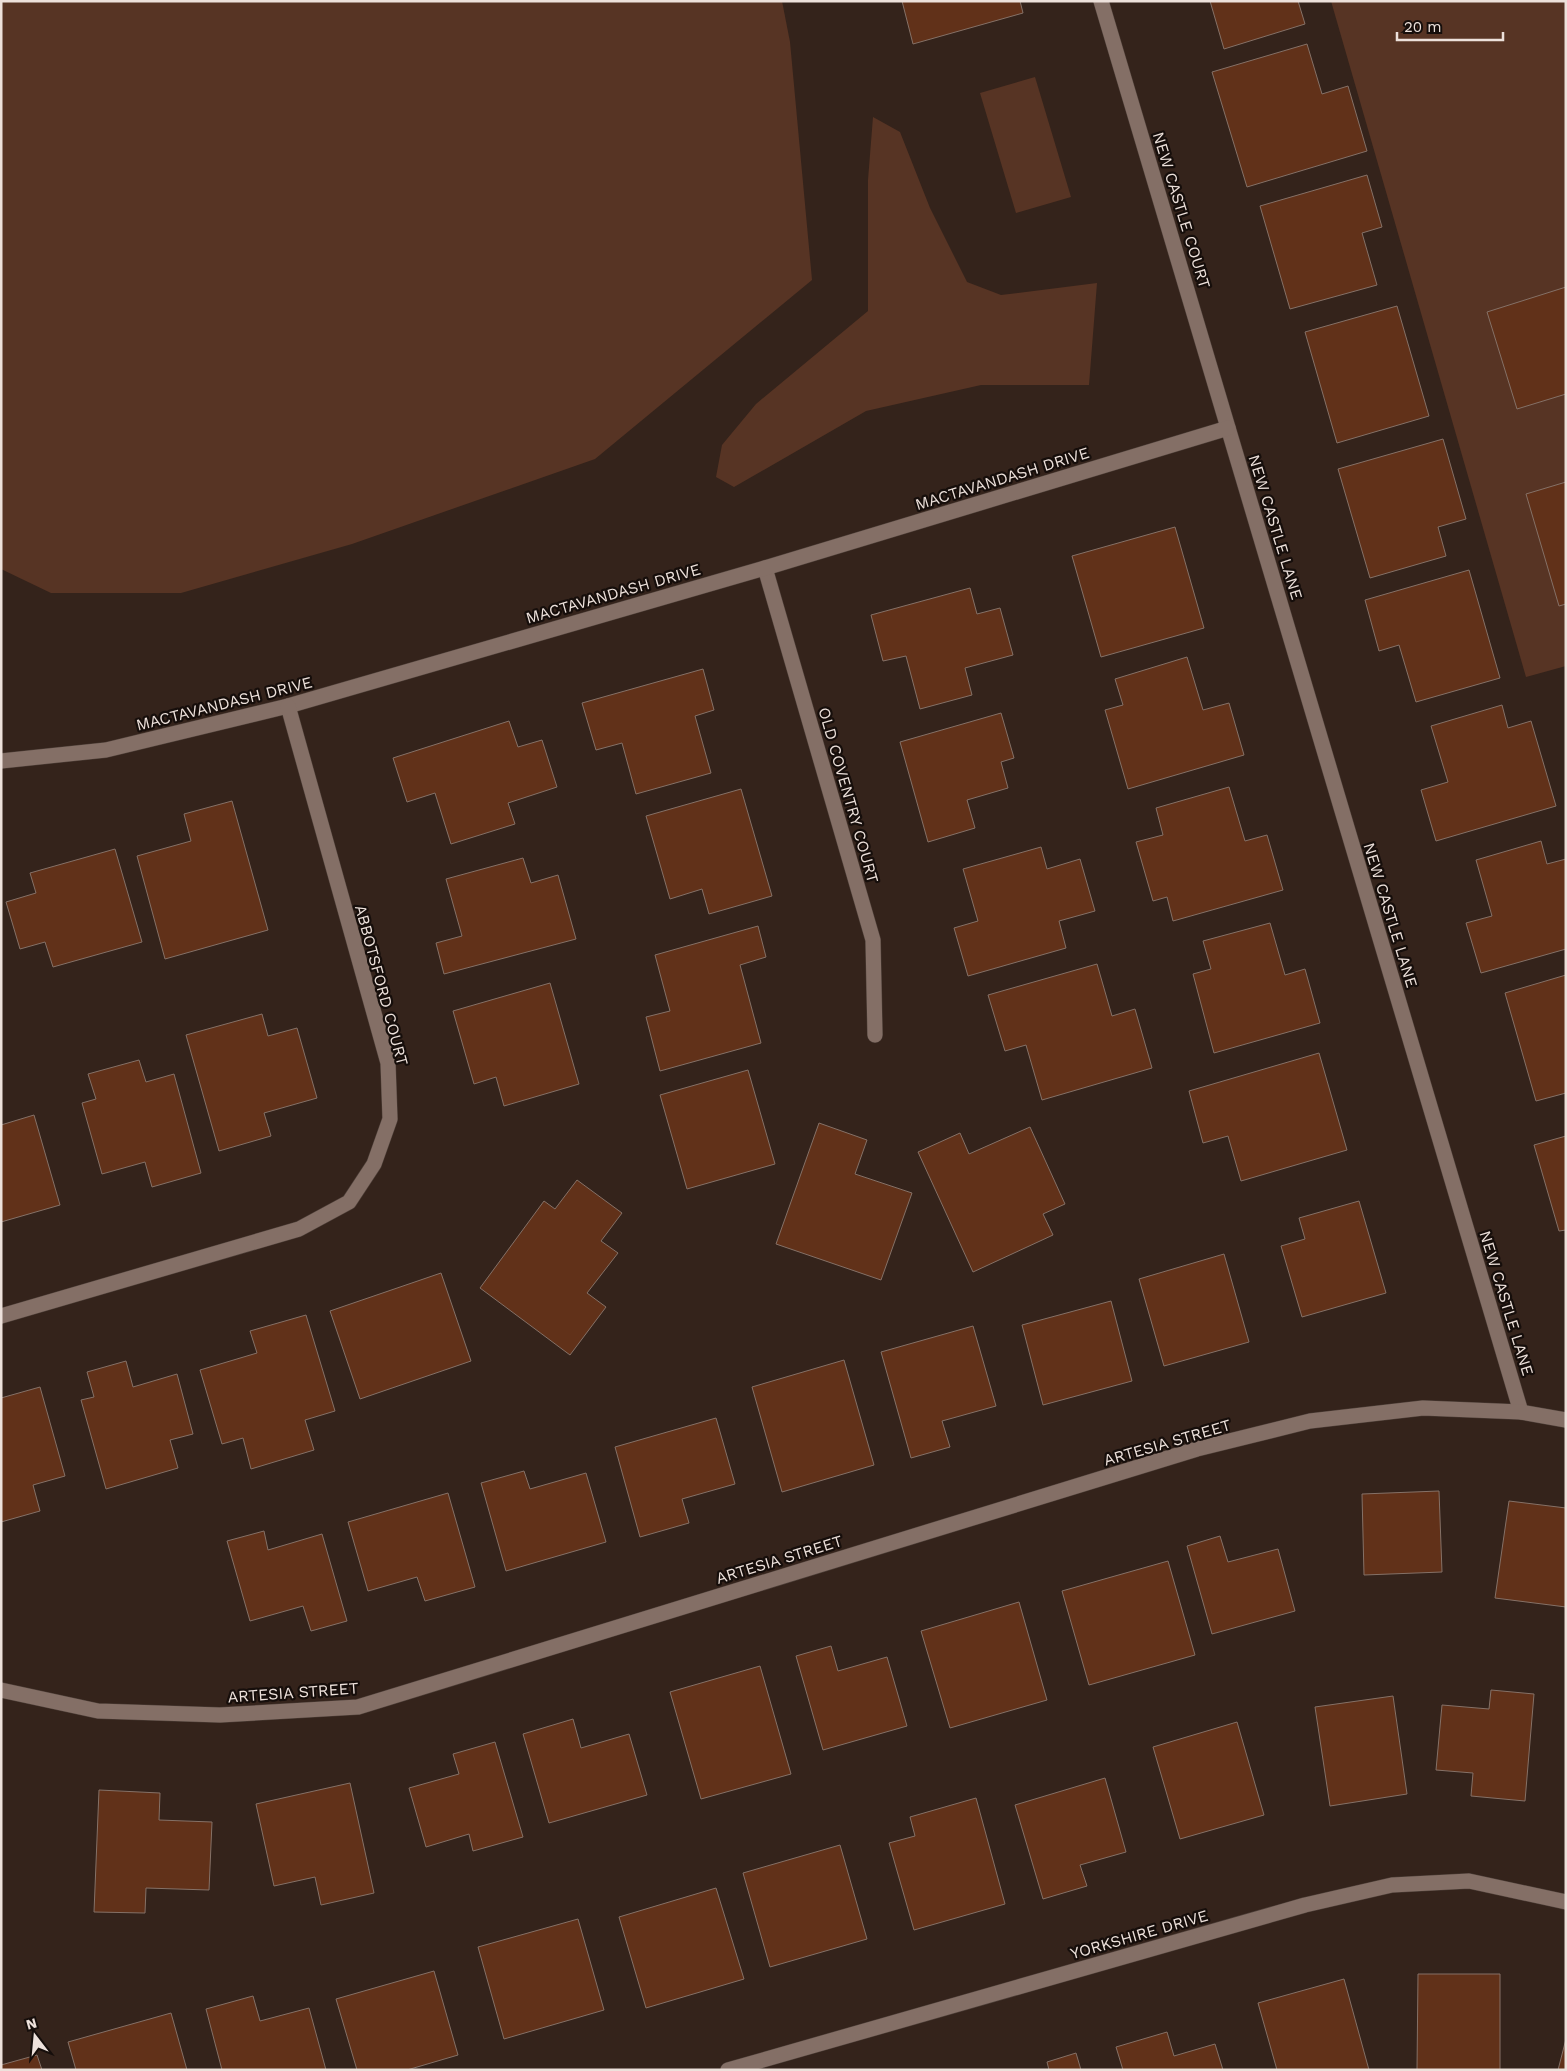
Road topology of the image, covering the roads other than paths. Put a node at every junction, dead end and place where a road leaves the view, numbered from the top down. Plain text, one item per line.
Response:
1 (1101, 1) edge
2 (1228, 428) junction
3 (764, 568) junction
4 (288, 706) junction
5 (1, 761) edge
6 (875, 1035) dead end
7 (1, 1316) edge
8 (1521, 1412) junction
9 (1566, 1420) edge
10 (1, 1690) edge
11 (1566, 1902) edge
12 (728, 2070) edge

1 - 2 street, NEW CASTLE COURT
2 - 3 street, MACTAVANDASH DRIVE
2 - 8 street, NEW CASTLE LANE
3 - 4 street, MACTAVANDASH DRIVE
3 - 6 street, OLD COVENTRY COURT
4 - 5 street, MACTAVANDASH DRIVE
4 - 7 street, ABBOTSFORD COURT
8 - 9 street, ARTESIA STREET
8 - 10 street, ARTESIA STREET
11 - 12 street, YORKSHIRE DRIVE

